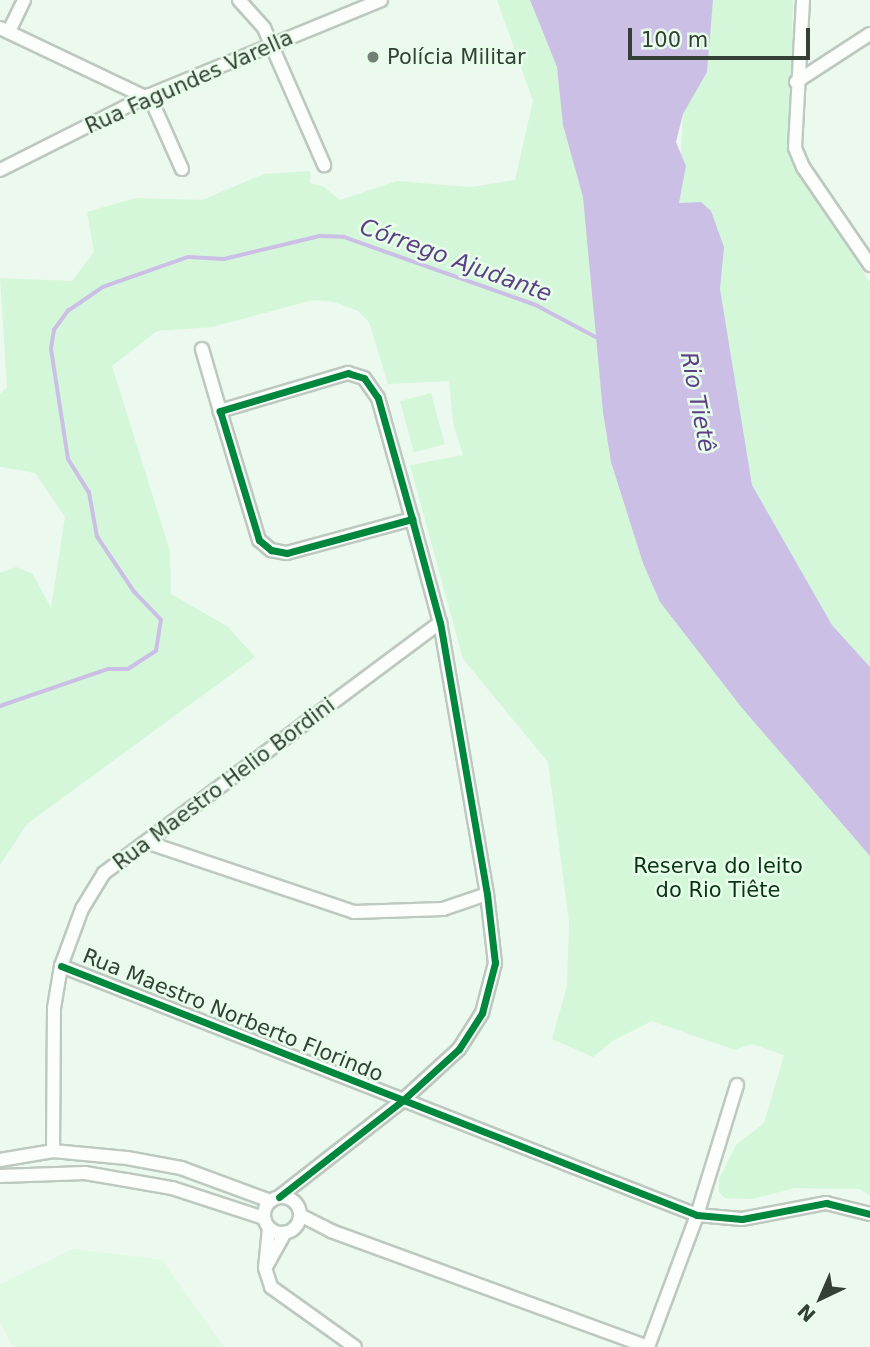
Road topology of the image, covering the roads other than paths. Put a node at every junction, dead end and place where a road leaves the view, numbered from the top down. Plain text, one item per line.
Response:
1 (24, 0) edge
2 (239, 0) edge
3 (381, 0) edge
4 (803, 0) edge
5 (4, 29) edge
6 (870, 34) edge
7 (272, 44) junction
8 (796, 82) junction
9 (147, 96) junction
10 (324, 165) dead end
11 (182, 169) dead end
12 (0, 170) edge
13 (870, 265) edge
14 (202, 349) dead end
15 (220, 411) junction
16 (412, 519) junction
17 (440, 623) junction
18 (149, 843) junction
19 (487, 894) junction
20 (61, 966) junction
21 (737, 1085) dead end
22 (402, 1101) junction
23 (53, 1151) junction
24 (0, 1160) edge
25 (316, 1171) junction
26 (0, 1176) edge
27 (275, 1199) junction
28 (300, 1212) junction
29 (870, 1214) edge
30 (697, 1215) junction
31 (267, 1223) junction
32 (290, 1231) junction
33 (331, 1231) junction
34 (265, 1268) junction
35 (355, 1347) edge
36 (648, 1347) edge

1 - 5 street
2 - 7 street
3 - 7 street, Rua Fagundes Varella
4 - 8 street
5 - 9 street
6 - 8 street
7 - 9 street, Rua Fagundes Varella
7 - 10 street
8 - 13 street
9 - 11 street
9 - 12 street, Rua Fagundes Varella
14 - 15 street
15 - 16 street
15 - 16 street
16 - 17 street
17 - 18 street, Rua Maestro Helio Bordini
17 - 19 street
18 - 19 street
18 - 20 street, Rua Maestro Helio Bordini
19 - 22 street
20 - 22 street, Rua Maestro Norberto Florindo
20 - 23 street, Rua Maestro Helio Bordini
21 - 30 street
22 - 25 street
22 - 30 street, Rua Maestro Norberto Florindo
23 - 24 street
23 - 27 street
25 - 27 street
25 - 28 street
26 - 31 street
27 - 28 street
27 - 31 street
28 - 32 street
28 - 33 street
29 - 30 street, Rua Maestro Norberto Florindo
30 - 36 street
31 - 32 street
31 - 34 street
32 - 33 street
32 - 34 street
33 - 36 street
34 - 35 street

